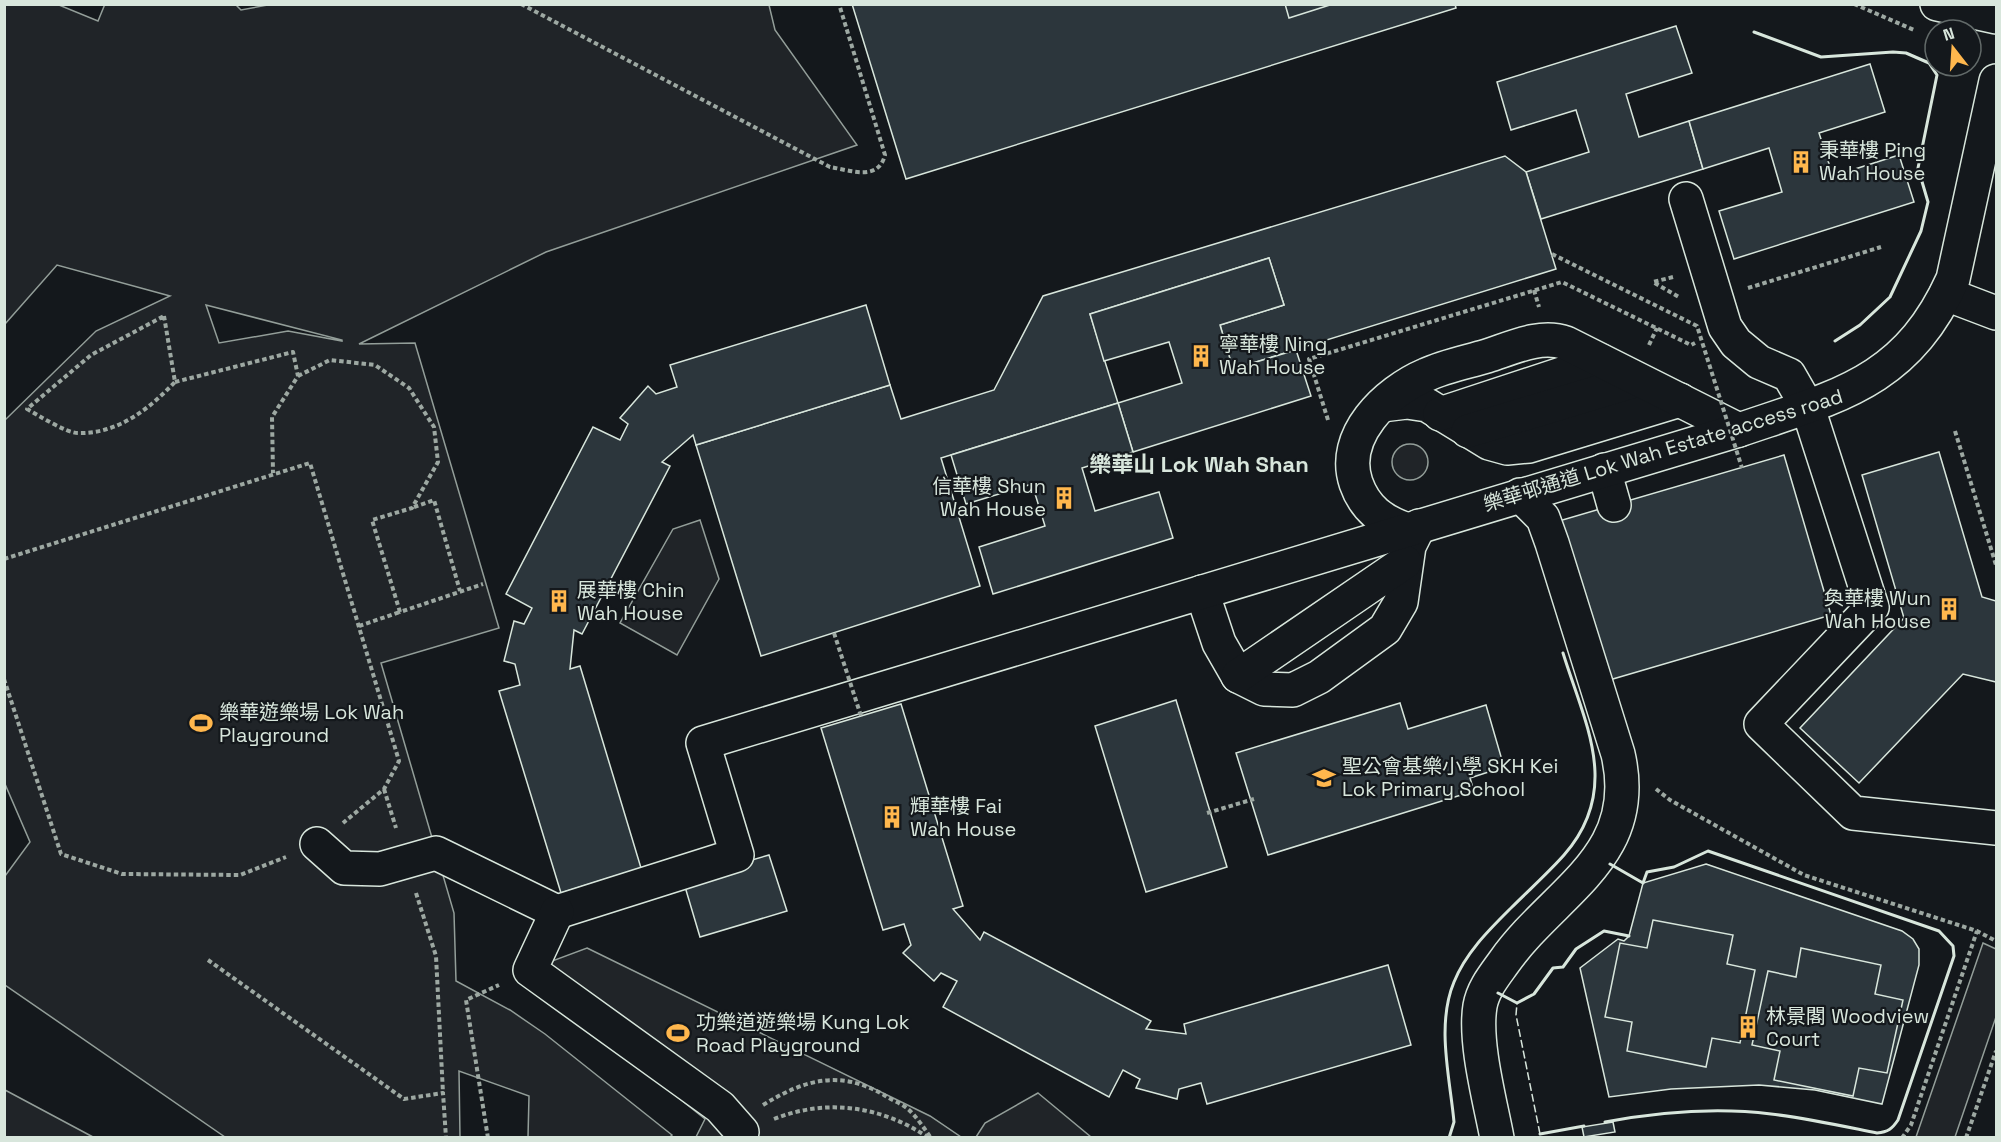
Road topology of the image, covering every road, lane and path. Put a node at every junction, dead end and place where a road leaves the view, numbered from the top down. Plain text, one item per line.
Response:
1 (520, 4) edge
2 (839, 4) edge
3 (1854, 4) edge
4 (1996, 17) edge
5 (1926, 18) edge
6 (1964, 18) edge
7 (1996, 81) edge
8 (1686, 199) dead end
9 (1881, 247) dead end
10 (1552, 254) dead end
11 (1738, 291) dead end
12 (1946, 294) junction
13 (1996, 313) edge
14 (1601, 361) junction
15 (298, 376) junction
16 (1638, 380) junction
17 (175, 382) junction
18 (1680, 400) junction
19 (1382, 405) junction
20 (1808, 408) junction
21 (1440, 414) junction
22 (1739, 429) junction
23 (1468, 431) junction
24 (1955, 431) dead end
25 (1742, 468) dead end
26 (1604, 470) junction
27 (273, 473) junction
28 (1520, 495) junction
29 (1614, 505) dead end
30 (412, 508) junction
31 (1413, 528) junction
32 (4, 559) edge
33 (1405, 562) junction
34 (1996, 565) edge
35 (483, 584) dead end
36 (460, 591) junction
37 (1202, 592) junction
38 (400, 612) junction
39 (359, 626) junction
40 (834, 633) dead end
41 (1238, 676) junction
42 (4, 678) edge
43 (861, 716) dead end
44 (1618, 754) junction
45 (1254, 799) dead end
46 (1208, 813) dead end
47 (1996, 828) edge
48 (317, 844) junction
49 (556, 912) junction
50 (1977, 932) junction
51 (1996, 940) edge
52 (436, 956) dead end
53 (208, 960) dead end
54 (466, 1000) dead end
55 (1996, 1051) edge
56 (443, 1093) junction
57 (755, 1127) junction
58 (446, 1137) edge
59 (488, 1137) edge
60 (930, 1137) edge
61 (1497, 1137) edge
62 (1902, 1137) edge
63 (1966, 1137) edge

1 - 2 path
3 - 5 path
4 - 6 street
7 - 12 street, 樂華邨通道 Lok Wah Estate access road
8 - 20 street
9 - 11 path
10 - 25 path, bridge
12 - 13 street
12 - 20 street, 樂華邨通道 Lok Wah Estate access road
14 - 16 street
14 - 19 street
14 - 21 street
15 - 17 path
15 - 27 path
15 - 30 path
16 - 18 street
16 - 23 street
17 - 17 path
18 - 22 street
18 - 23 street
19 - 21 street
19 - 31 street
20 - 22 street, 樂華邨通道 Lok Wah Estate access road
20 - 47 street
21 - 23 street
22 - 26 street, 樂華邨通道 Lok Wah Estate access road
24 - 34 path
26 - 28 street, 樂華邨通道 Lok Wah Estate access road
26 - 29 street
27 - 32 path
27 - 39 path
28 - 31 street, 樂華邨通道 Lok Wah Estate access road
28 - 44 street
30 - 36 path
30 - 38 path
31 - 33 street
31 - 37 street, 樂華邨通道 Lok Wah Estate access road
33 - 41 street
33 - 41 street
35 - 36 path
36 - 38 path
37 - 41 street
37 - 49 street, 樂華邨通道 Lok Wah Estate access road
38 - 39 path
39 - 48 path
40 - 43 path, bridge
42 - 48 path
44 - 50 path
44 - 61 street
45 - 46 path
48 - 49 street
49 - 57 street
50 - 51 path
50 - 62 path
52 - 56 path
53 - 56 path
54 - 59 path
55 - 63 path
56 - 58 path
57 - 60 path
57 - 60 path

